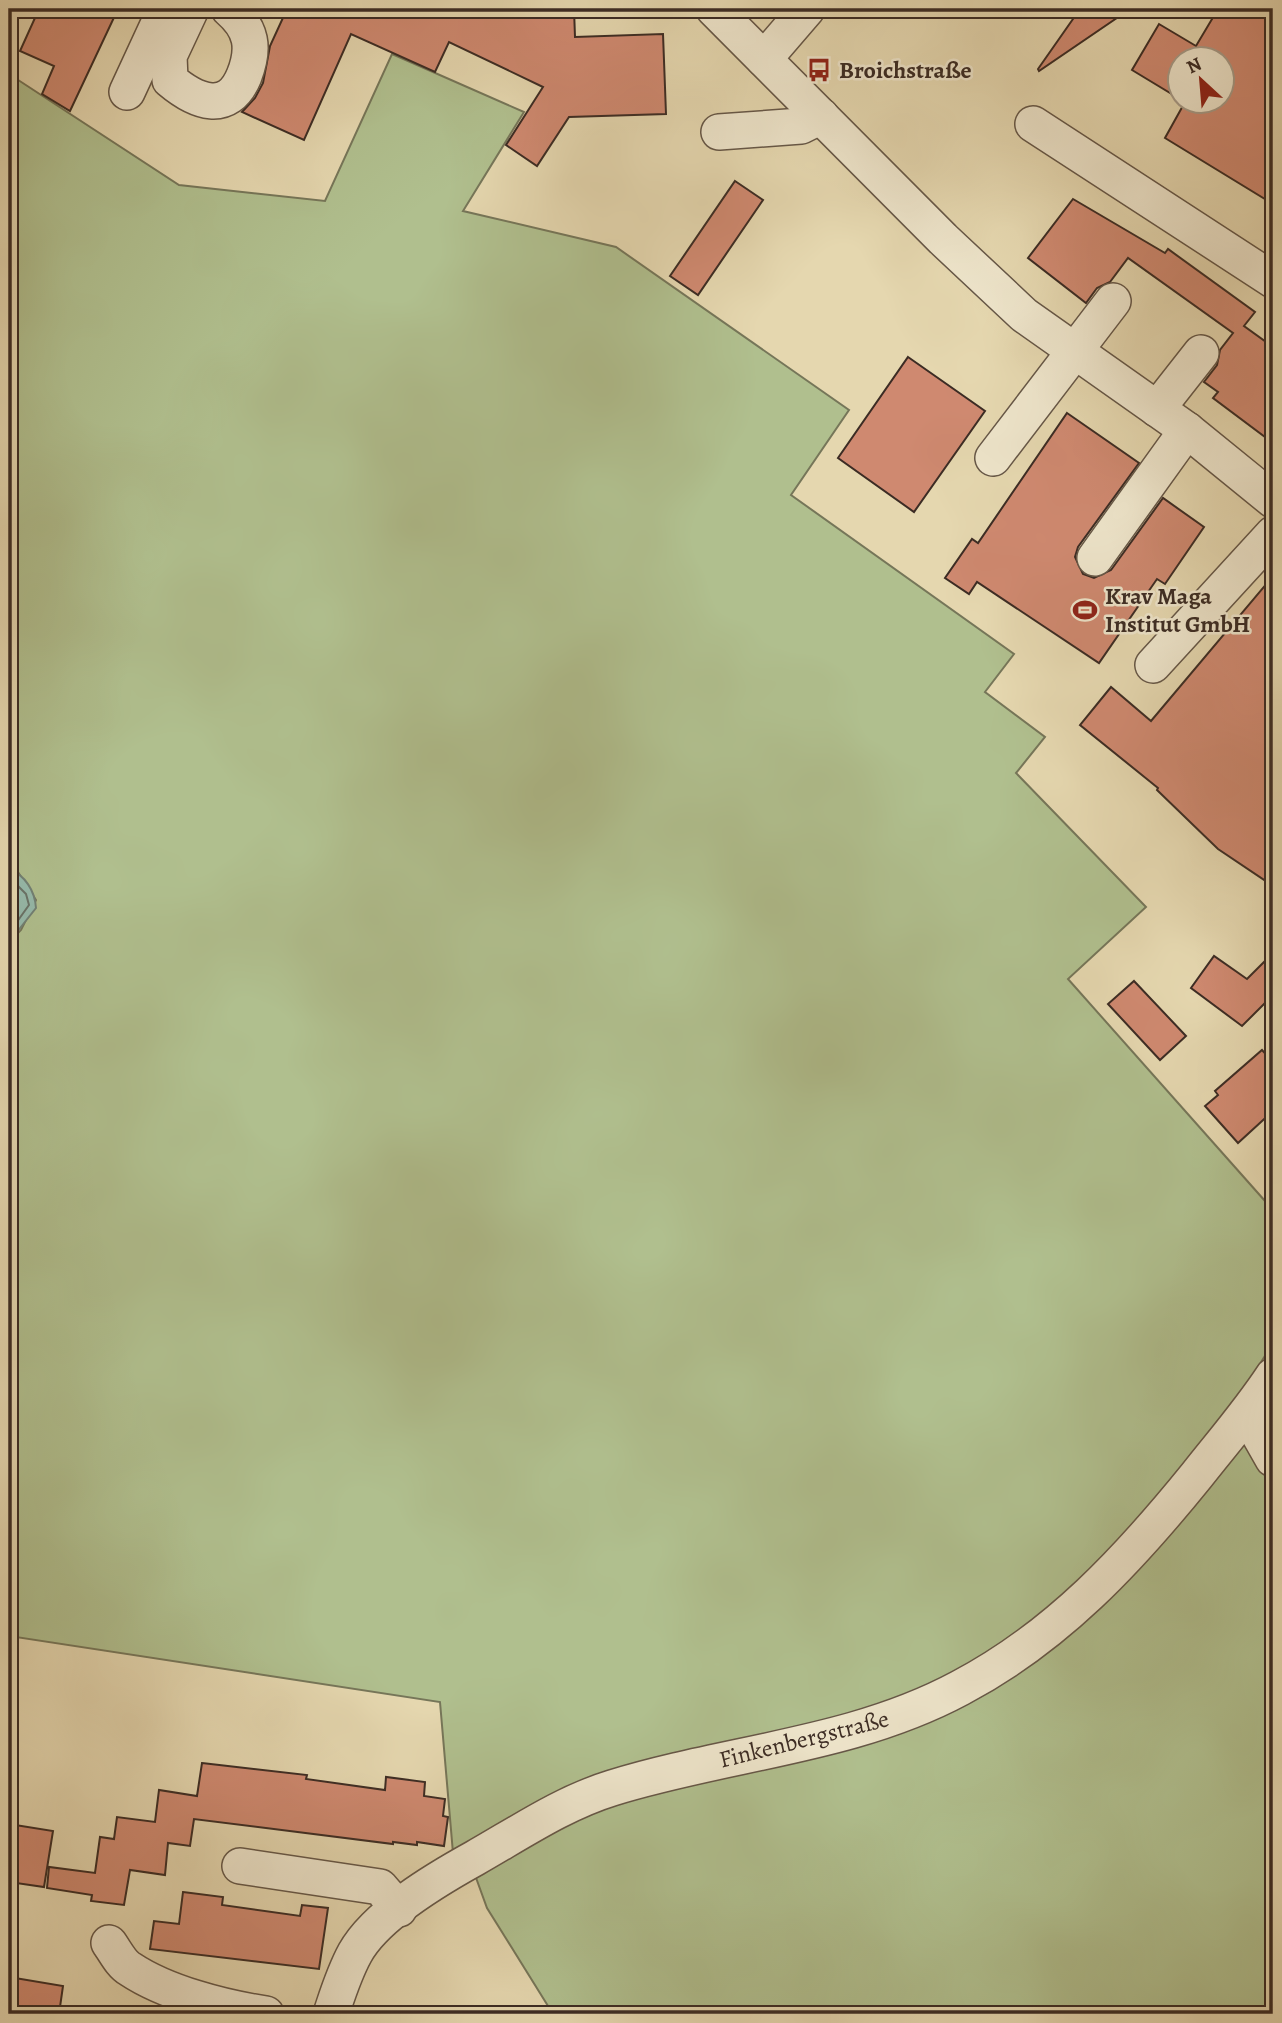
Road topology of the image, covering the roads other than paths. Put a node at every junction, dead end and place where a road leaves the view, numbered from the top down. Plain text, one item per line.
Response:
1 (166, 9) edge
2 (191, 9) edge
3 (229, 9) edge
4 (714, 9) edge
5 (807, 9) edge
6 (764, 59) junction
7 (127, 92) dead end
8 (821, 116) junction
9 (1034, 124) dead end
10 (719, 132) dead end
11 (1273, 280) edge
12 (1113, 301) dead end
13 (1074, 350) junction
14 (1201, 353) dead end
15 (1157, 409) junction
16 (1187, 430) junction
17 (993, 458) dead end
18 (1273, 500) edge
19 (1273, 534) edge
20 (1095, 558) dead end
21 (1273, 563) edge
22 (1273, 1376) edge
23 (1248, 1415) junction
24 (1273, 1459) edge
25 (240, 1866) dead end
26 (399, 1909) junction
27 (109, 1943) dead end
28 (266, 2014) edge
29 (331, 2014) edge

1 - 7 street
2 - 3 street
4 - 6 street
5 - 6 street
6 - 8 street
8 - 10 street
8 - 13 street
9 - 11 street
12 - 13 street
13 - 15 street
13 - 17 street
14 - 15 street
15 - 16 street
16 - 18 street
16 - 20 street
19 - 21 street
22 - 23 street, Finkenbergstraße
23 - 24 street
23 - 26 street, Finkenbergstraße
25 - 26 street
26 - 29 street, Finkenbergstraße
27 - 28 street

